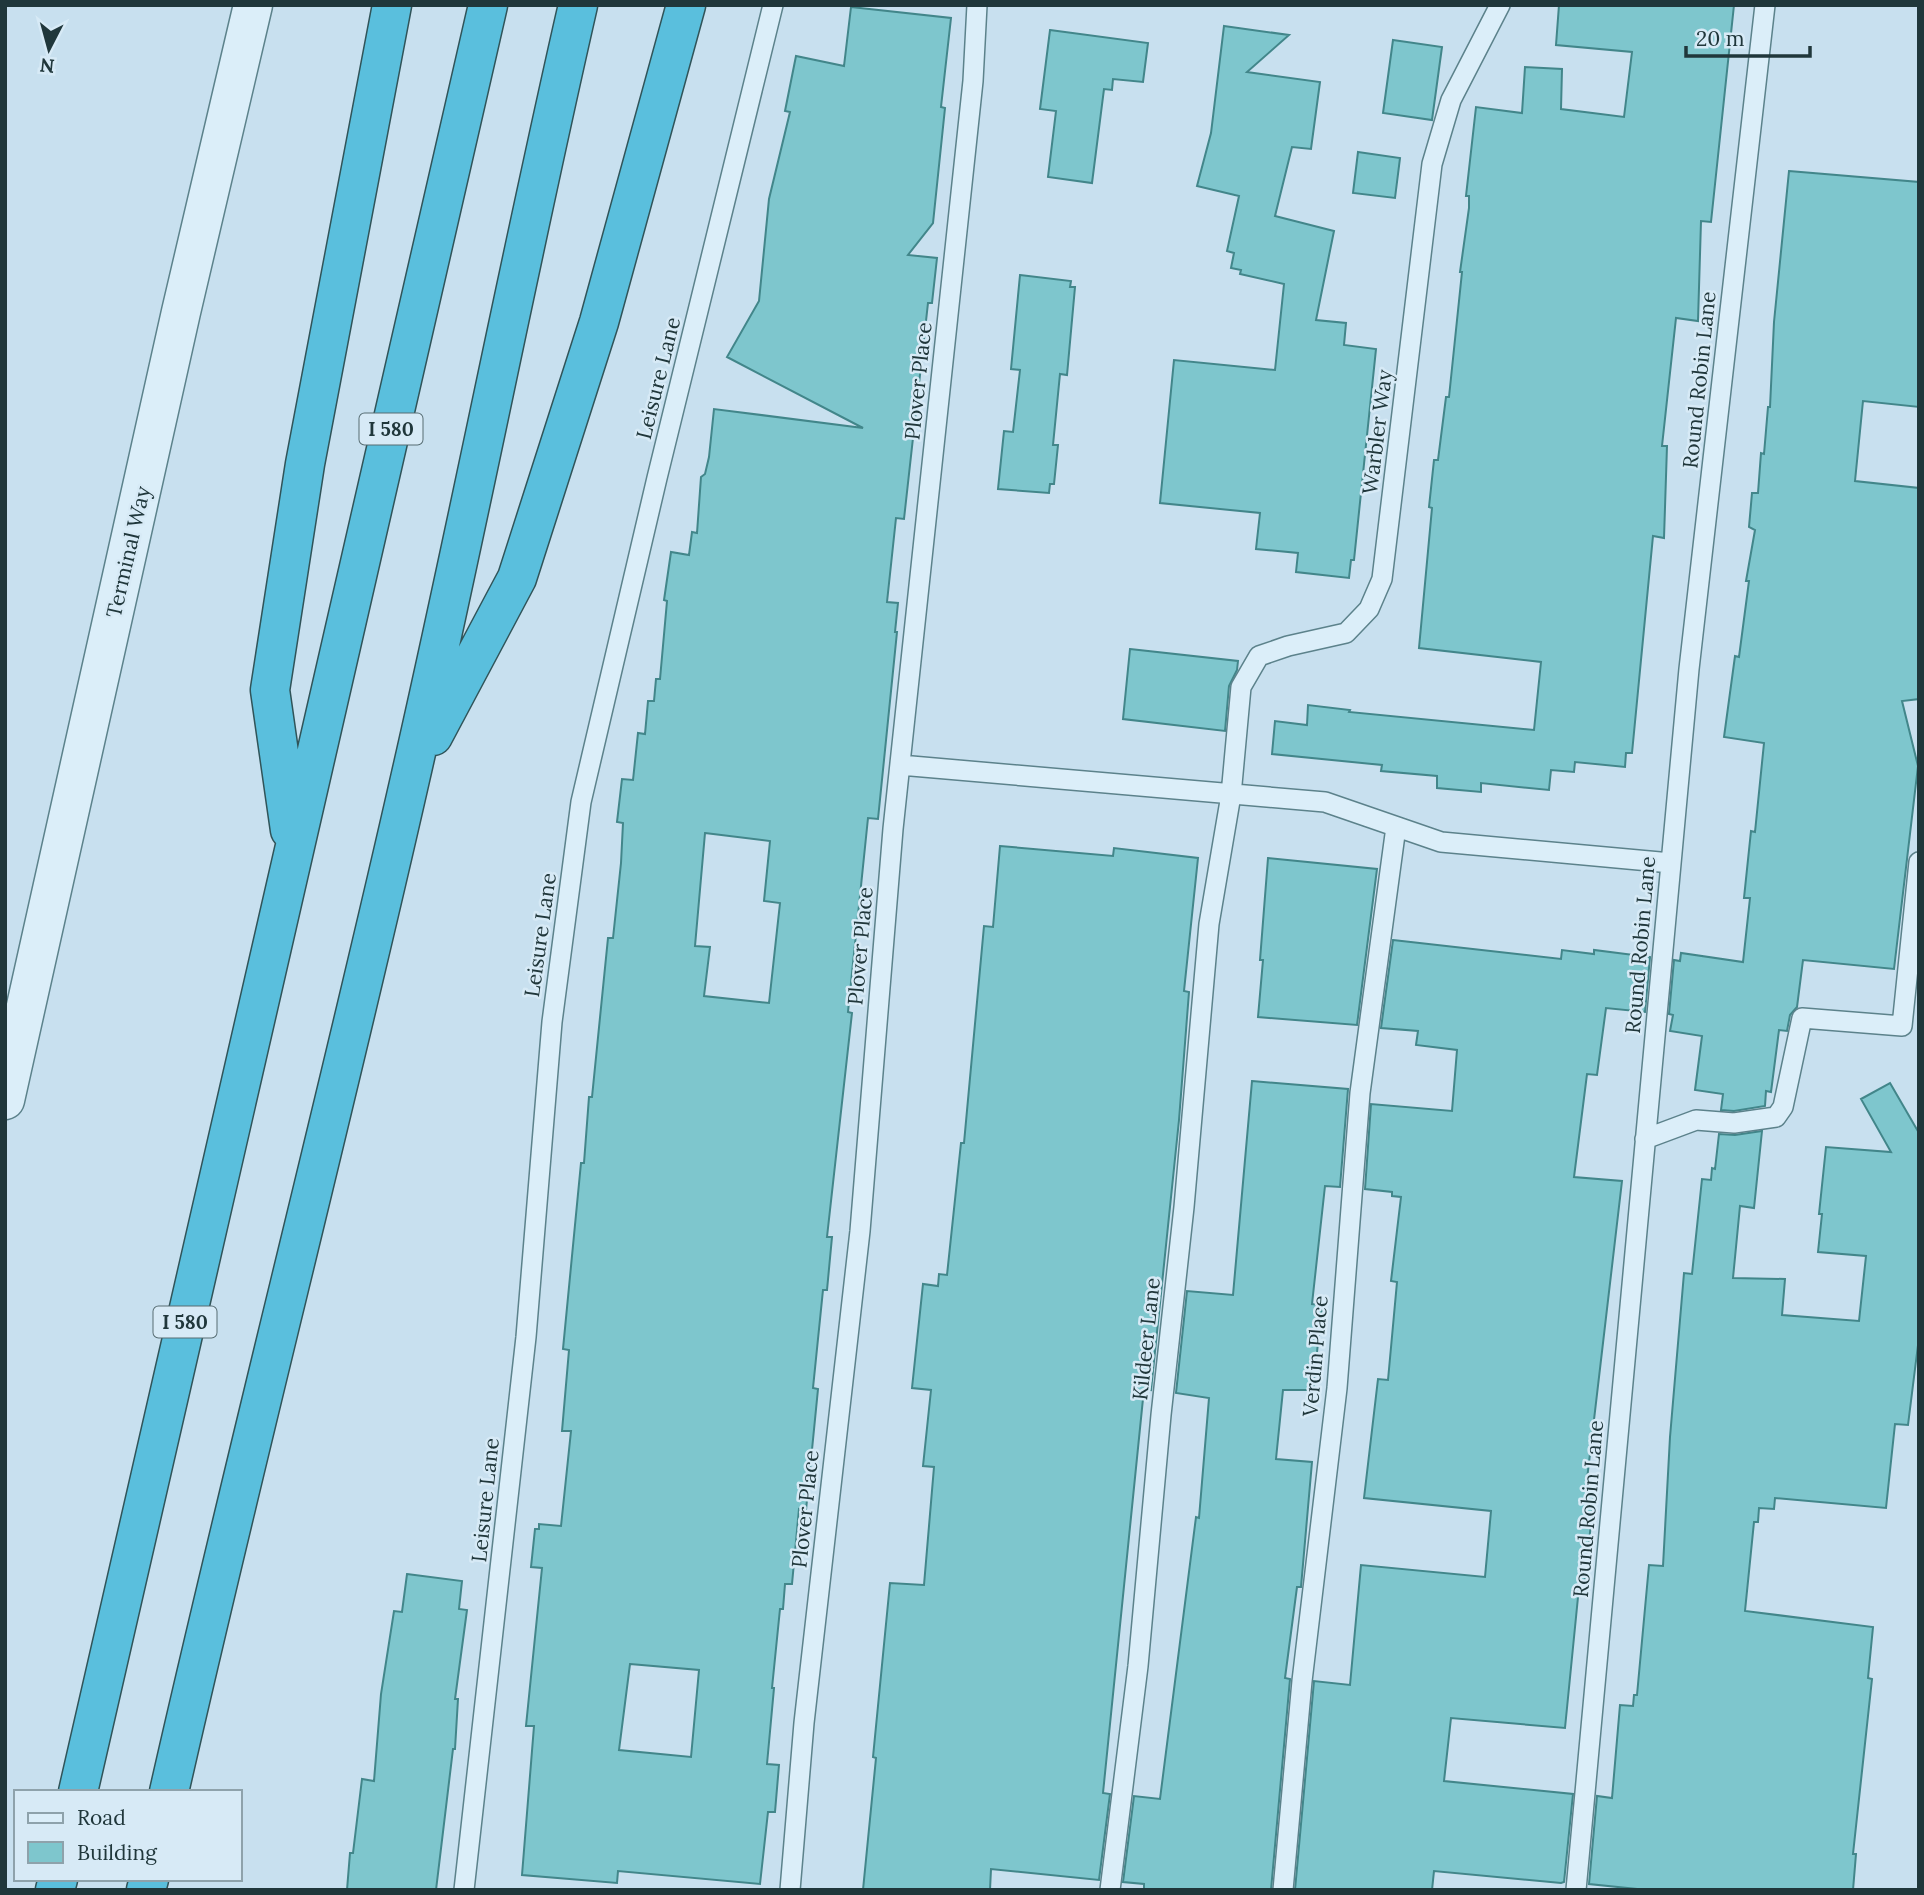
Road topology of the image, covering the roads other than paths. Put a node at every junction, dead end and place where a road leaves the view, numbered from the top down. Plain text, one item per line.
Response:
1 (253, 5) edge
2 (392, 5) edge
3 (488, 5) edge
4 (578, 5) edge
5 (686, 5) edge
6 (773, 5) edge
7 (976, 5) edge
8 (1500, 5) edge
9 (1765, 5) edge
10 (900, 765) junction
11 (411, 778) junction
12 (1231, 795) junction
13 (1396, 827) junction
14 (293, 852) junction
15 (1919, 862) edge
16 (1671, 863) junction
17 (5, 1100) edge
18 (1645, 1139) junction
19 (78, 1790) edge
20 (169, 1790) edge
21 (464, 1890) edge
22 (790, 1890) edge
23 (1110, 1890) edge
24 (1283, 1890) edge
25 (1576, 1890) edge

1 - 17 street, Terminal Way
2 - 14 highway
3 - 14 highway, I 580
4 - 11 highway
5 - 11 highway
6 - 21 lane, Leisure Lane
7 - 10 lane, Plover Place
8 - 12 lane, Warbler Way
9 - 16 lane, Round Robin Lane
10 - 12 lane
10 - 22 lane, Plover Place
11 - 20 highway
12 - 13 lane
12 - 23 lane, Kildeer Lane
13 - 16 lane
13 - 24 lane, Verdin Place
14 - 19 highway, I 580
15 - 18 lane
16 - 18 lane, Round Robin Lane
18 - 25 lane, Round Robin Lane

